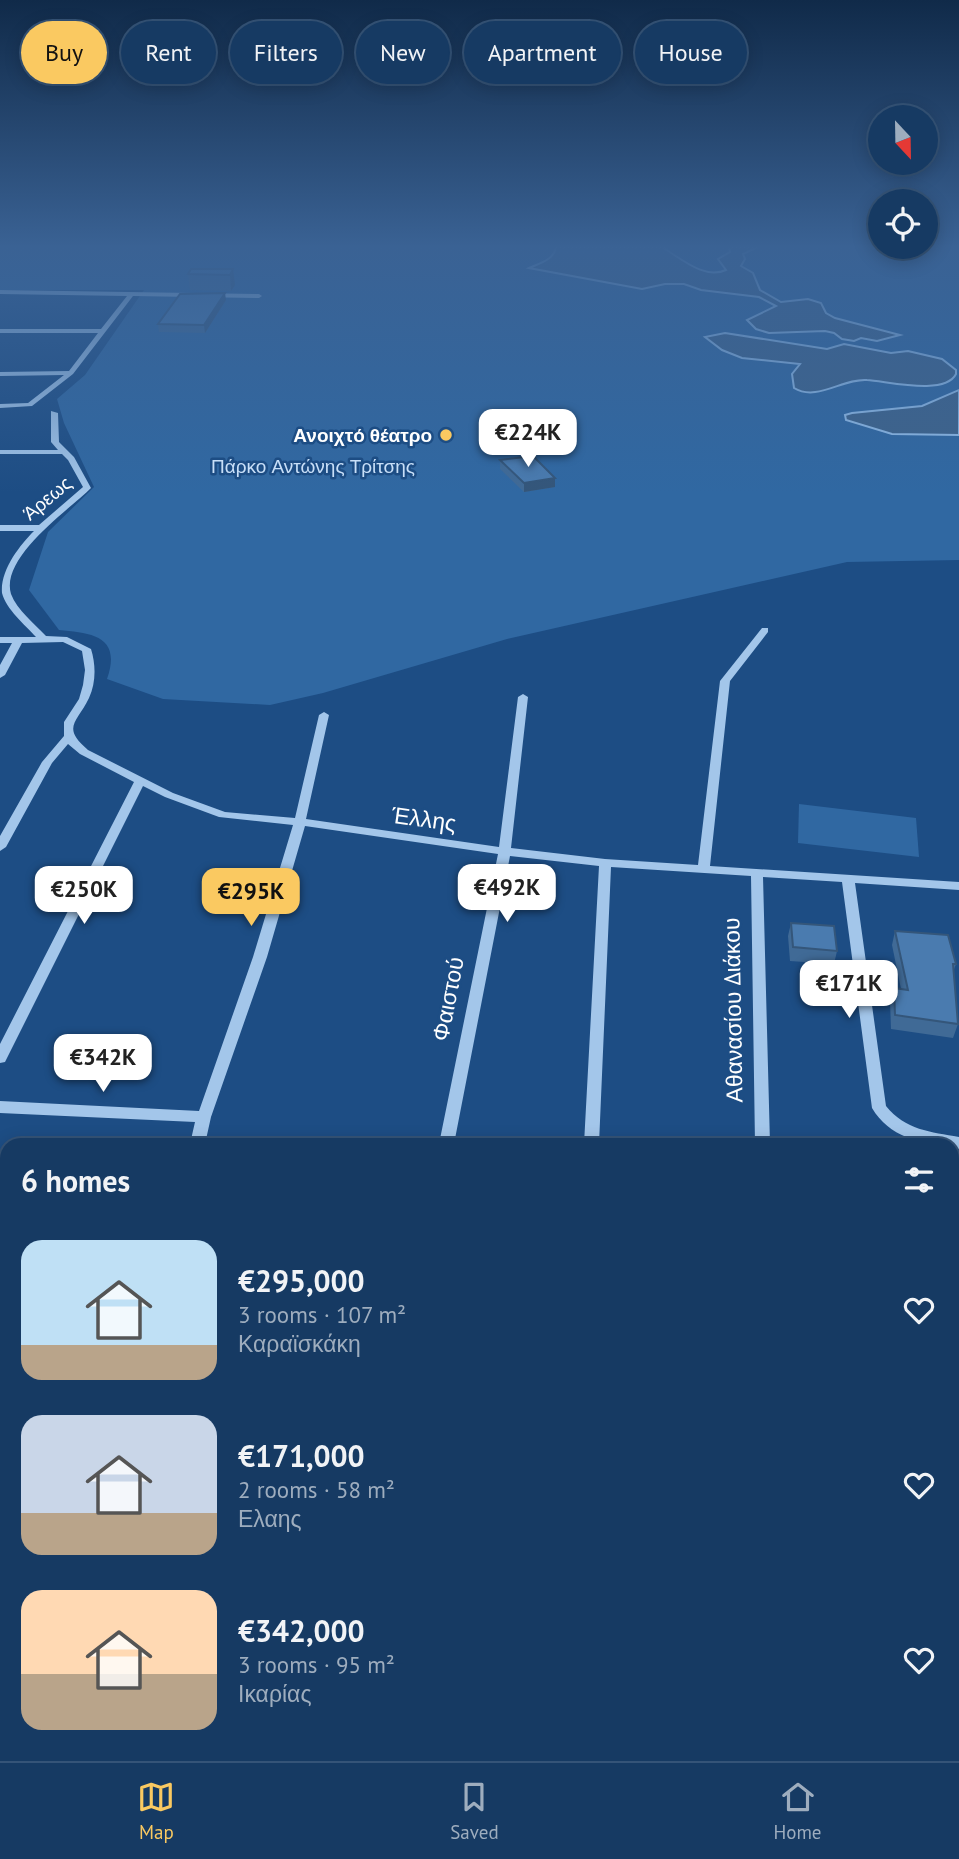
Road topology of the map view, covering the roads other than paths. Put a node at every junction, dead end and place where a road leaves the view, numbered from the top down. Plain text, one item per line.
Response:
1 (0, 331) edge
2 (104, 331) joint
3 (71, 373) junction
4 (0, 374) edge
5 (0, 406) edge
6 (54, 413) dead end
7 (0, 452) edge
8 (65, 452) junction
9 (0, 528) edge
10 (39, 528) junction
11 (2, 591) edge
12 (765, 630) dead end
13 (43, 639) junction
14 (0, 640) edge
15 (18, 640) junction
16 (0, 675) edge
17 (523, 697) dead end
18 (324, 715) dead end
19 (68, 738) junction
20 (140, 781) junction
21 (300, 822) junction
22 (0, 846) edge
23 (505, 850) junction
24 (606, 863) junction
25 (703, 870) junction
26 (757, 875) junction
27 (848, 880) junction
28 (959, 886) edge
29 (0, 1058) edge
30 (0, 1107) edge
31 (204, 1118) junction
32 (199, 1138) edge
33 (447, 1138) edge
34 (591, 1138) edge
35 (762, 1138) edge
36 (933, 1138) edge

1 - 2 street
2 - 3 street
3 - 4 street
3 - 5 street
6 - 8 street, Άρεως
7 - 8 street
8 - 10 street, Άρεως
9 - 10 street
10 - 11 street, Άρεως
11 - 13 street, Άρεως
12 - 25 street
13 - 15 street
13 - 19 street
14 - 15 street
15 - 16 street
17 - 23 street, Φαιστού
18 - 21 street
19 - 20 street, Έλλης
19 - 22 street
20 - 21 street, Έλλης
20 - 29 street
21 - 23 street, Έλλης
21 - 31 street
23 - 24 street, Έλλης
23 - 33 street, Φαιστού
24 - 25 street, Έλλης
24 - 34 street
25 - 26 street, Έλλης
26 - 27 street, Έλλης
26 - 35 street, Αθανασίου Διάκου
27 - 28 street, Έλλης
27 - 36 street
30 - 31 street
31 - 32 street

